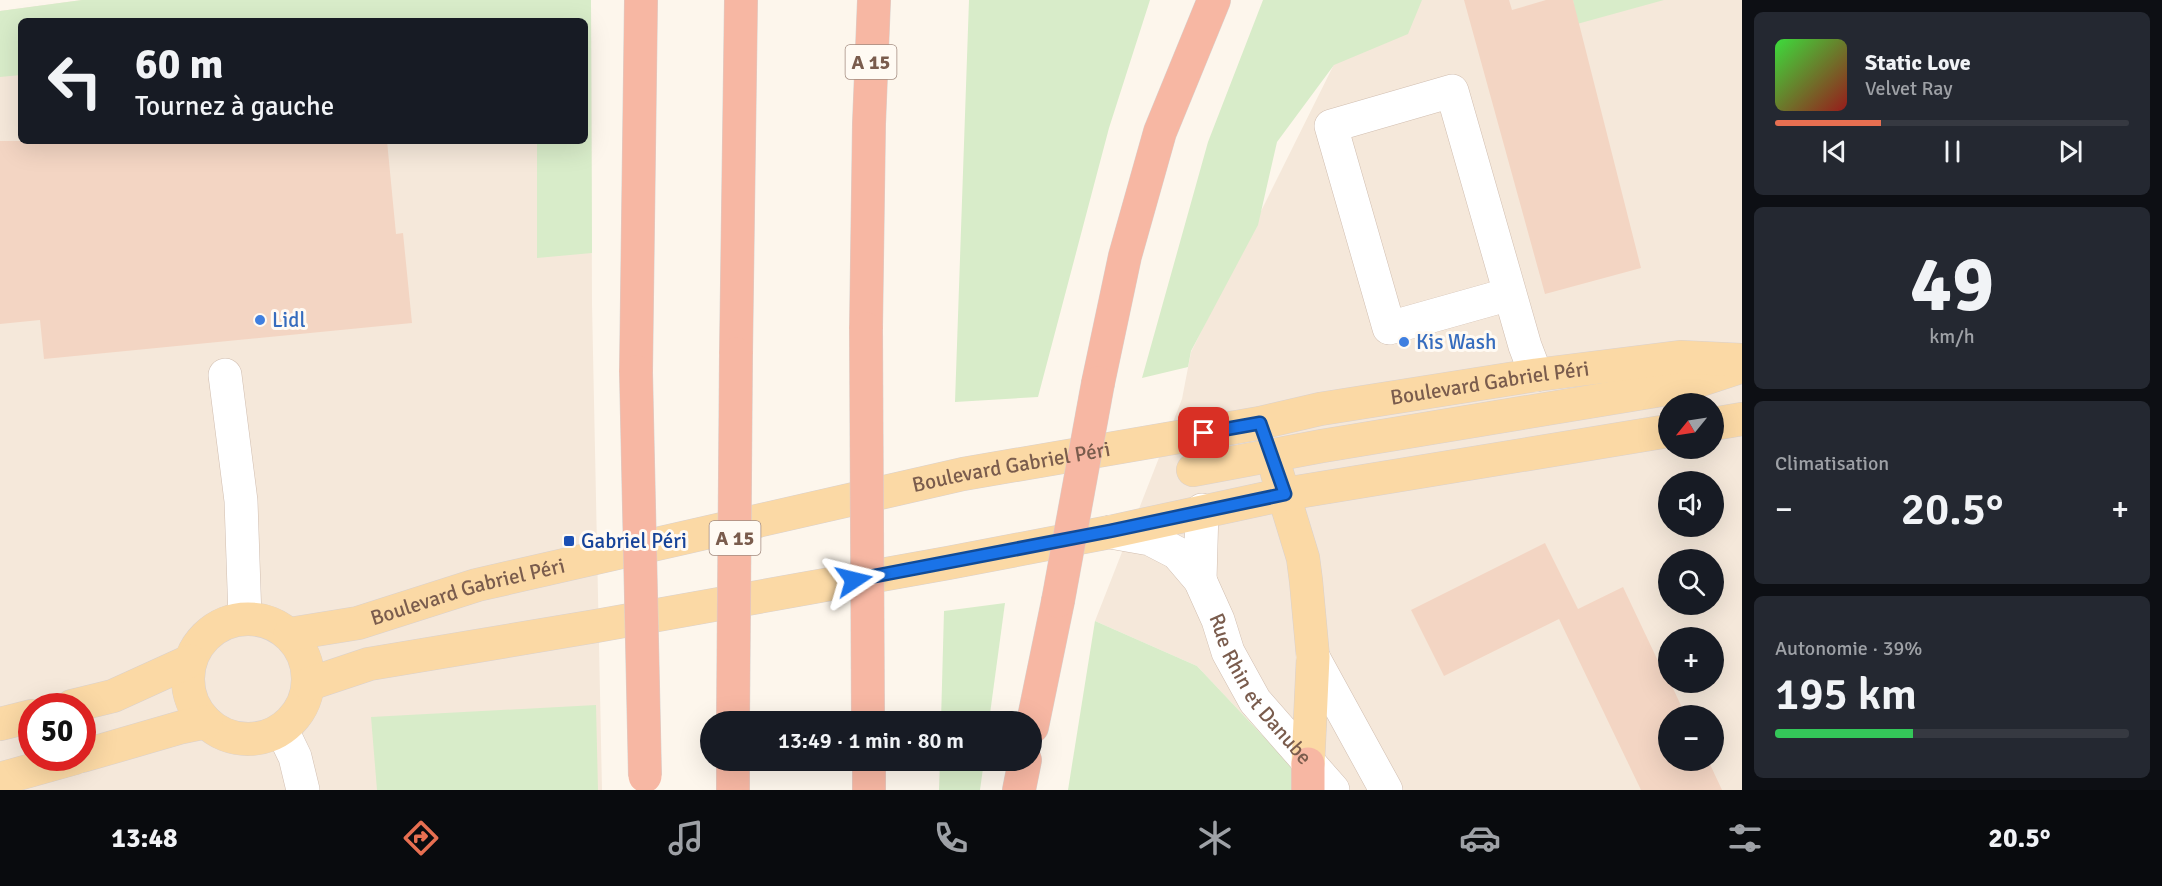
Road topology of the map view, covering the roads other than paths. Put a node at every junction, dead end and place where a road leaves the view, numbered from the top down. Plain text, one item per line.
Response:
1 (641, 0) edge
2 (741, 0) edge
3 (873, 0) edge
4 (1214, 0) edge
5 (1510, 294) junction
6 (1742, 360) edge
7 (1742, 367) edge
8 (225, 375) dead end
9 (1536, 375) junction
10 (1742, 419) edge
11 (1724, 422) edge
12 (1260, 423) junction
13 (1658, 433) edge
14 (1185, 436) junction
15 (1271, 455) junction
16 (1193, 470) junction
17 (1285, 494) junction
18 (1202, 510) junction
19 (1110, 531) junction
20 (1200, 580) junction
21 (245, 618) junction
22 (290, 634) junction
23 (1313, 657) junction
24 (190, 661) junction
25 (309, 684) junction
26 (96, 700) edge
27 (733, 711) edge
28 (868, 711) edge
29 (1035, 711) edge
30 (18, 720) edge
31 (206, 722) junction
32 (0, 724) edge
33 (282, 730) junction
34 (96, 752) edge
35 (29, 771) edge
36 (733, 771) edge
37 (869, 771) edge
38 (1023, 771) edge
39 (1308, 777) edge
40 (0, 779) edge
41 (645, 783) edge
42 (303, 790) edge
43 (733, 790) edge
44 (869, 790) edge
45 (1019, 790) edge
46 (1333, 790) edge
47 (1386, 790) edge

1 - 41 highway, bridge
2 - 27 highway, A 15, bridge
3 - 28 highway, A 15, bridge
4 - 29 highway, bridge
5 - 5 street
5 - 9 street
6 - 9 main road, Boulevard Gabriel Péri
7 - 15 main road
8 - 21 street
9 - 12 main road, Boulevard Gabriel Péri
10 - 11 main road
12 - 14 main road, Boulevard Gabriel Péri
12 - 15 main road
13 - 17 main road, Boulevard Gabriel Péri
14 - 16 main road
14 - 22 main road, Boulevard Gabriel Péri
15 - 16 main road
15 - 17 main road
16 - 18 main road
17 - 18 main road, Boulevard Gabriel Péri
17 - 23 main road
18 - 19 main road, Boulevard Gabriel Péri
18 - 20 street, Rue Rhin et Danube
19 - 20 street, Rue Rhin et Danube
19 - 25 main road, Boulevard Gabriel Péri
20 - 39 street, Rue Rhin et Danube
21 - 22 main road
21 - 24 main road
22 - 25 main road
23 - 39 main road
23 - 47 street
24 - 26 main road
24 - 31 main road
25 - 33 main road
30 - 32 main road
31 - 33 main road
31 - 34 main road
33 - 42 street
35 - 40 main road
36 - 43 highway
37 - 44 highway
38 - 45 highway
39 - 46 street, Rue Rhin et Danube

